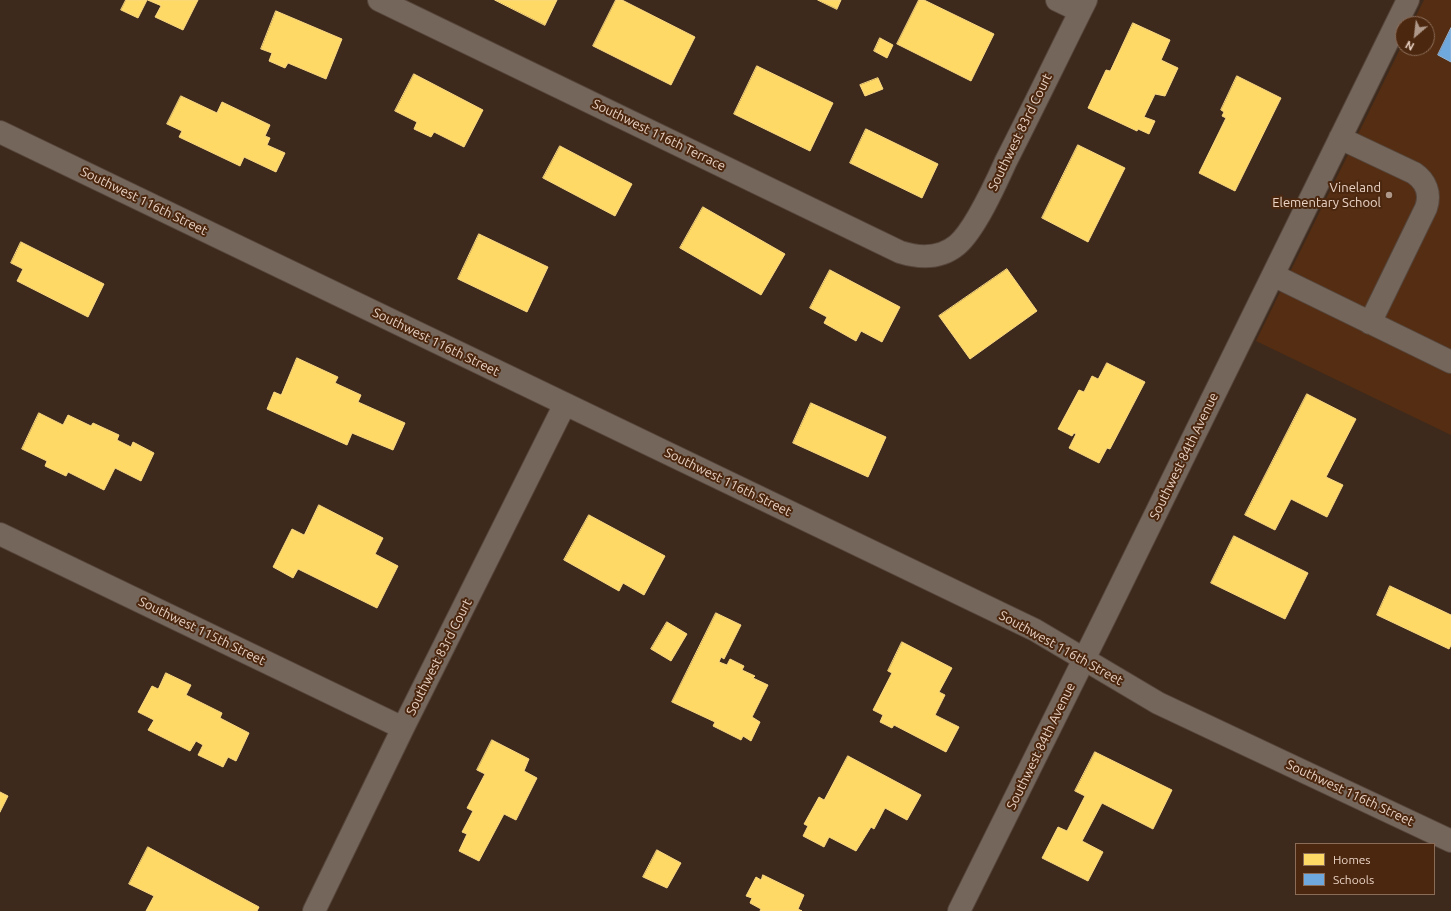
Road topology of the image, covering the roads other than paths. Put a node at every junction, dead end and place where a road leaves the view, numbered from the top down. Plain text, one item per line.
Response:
1 (379, 0) edge
2 (1057, 0) edge
3 (1408, 0) edge
4 (1083, 6) edge
5 (0, 132) edge
6 (1340, 138) junction
7 (942, 254) joint
8 (1273, 275) junction
9 (1370, 323) junction
10 (1451, 362) edge
11 (565, 404) junction
12 (0, 534) edge
13 (1084, 660) junction
14 (403, 728) junction
15 (1451, 840) edge
16 (314, 911) edge
17 (959, 911) edge

1 - 7 street, Southwest 116th Terrace
2 - 4 street
3 - 6 street, Southwest 84th Avenue
4 - 7 street, Southwest 83rd Court
5 - 11 street, Southwest 116th Street
6 - 8 street, Southwest 84th Avenue
6 - 9 street
8 - 9 street
8 - 13 street, Southwest 84th Avenue
9 - 10 street
11 - 13 street, Southwest 116th Street
11 - 14 street, Southwest 83rd Court
12 - 14 street, Southwest 115th Street
13 - 15 street, Southwest 116th Street
13 - 17 street, Southwest 84th Avenue
14 - 16 street, Southwest 83rd Court

